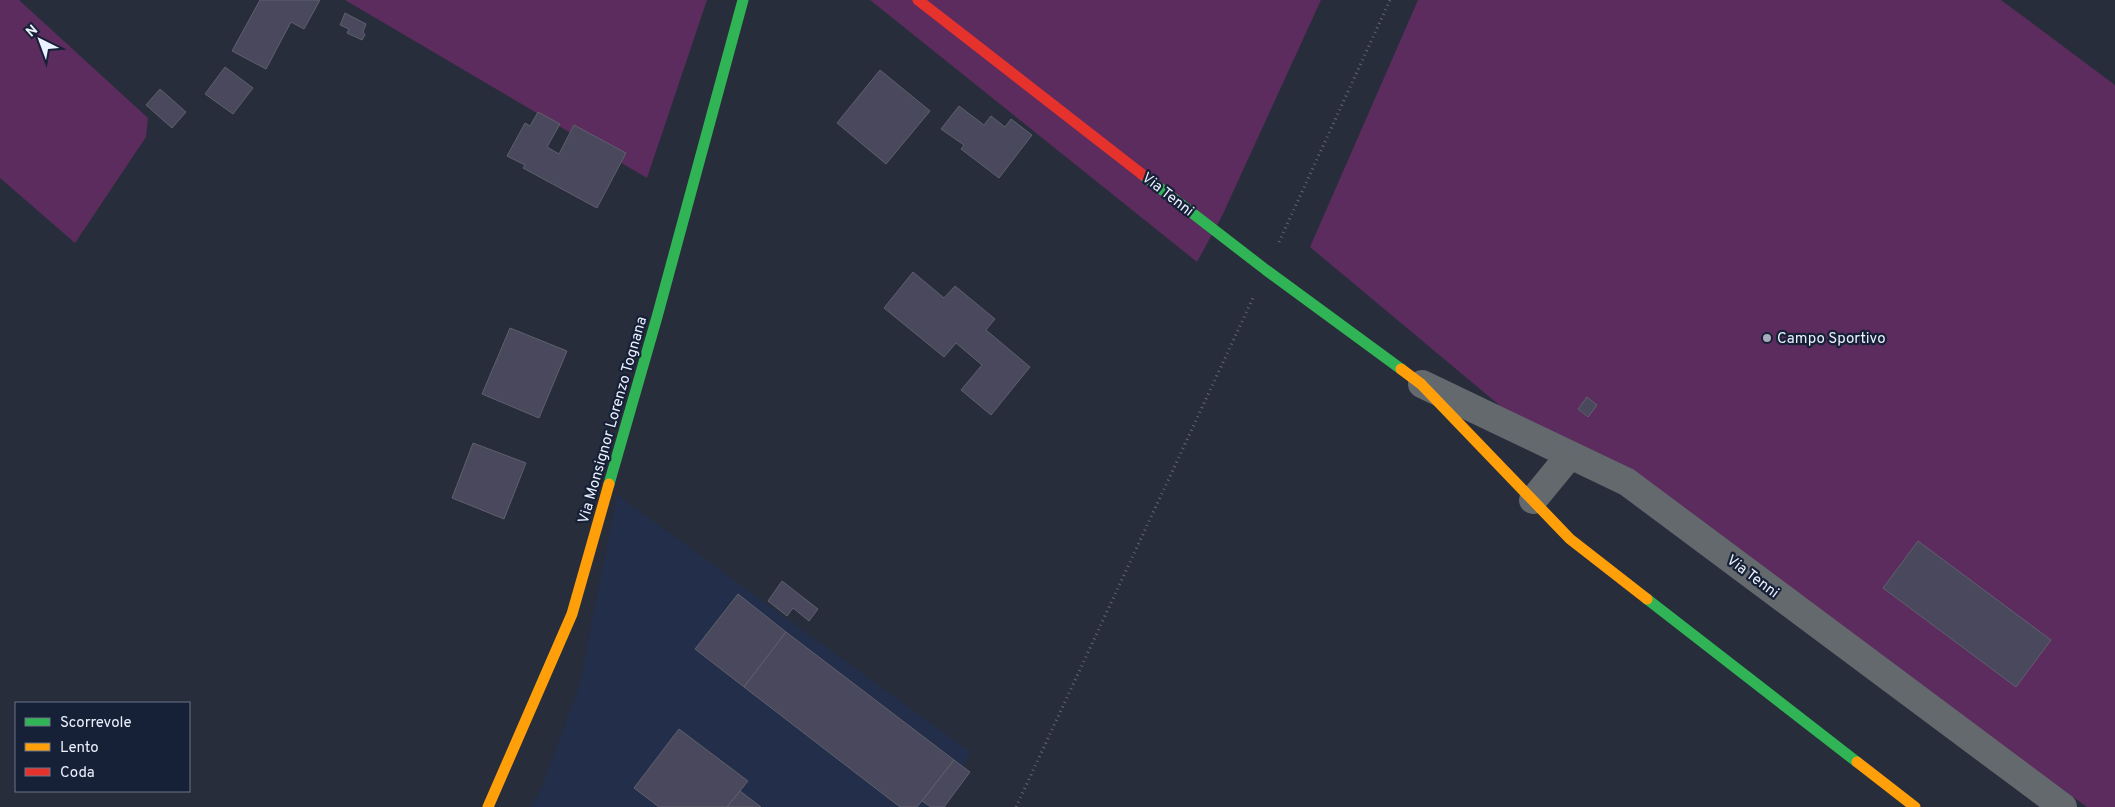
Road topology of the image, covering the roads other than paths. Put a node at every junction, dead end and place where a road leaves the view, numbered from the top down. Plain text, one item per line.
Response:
1 (744, 0) edge
2 (918, 0) edge
3 (1421, 384) junction
4 (1570, 455) junction
5 (1533, 500) junction
6 (488, 807) edge
7 (1915, 807) edge
8 (2063, 807) edge

1 - 6 street, Via Monsignor Lorenzo Tognana
2 - 3 street, Via Tenni
3 - 4 street, Via Tenni
3 - 5 street, Via Tenni
4 - 5 street
4 - 8 street, Via Tenni
5 - 7 street, Via Tenni

